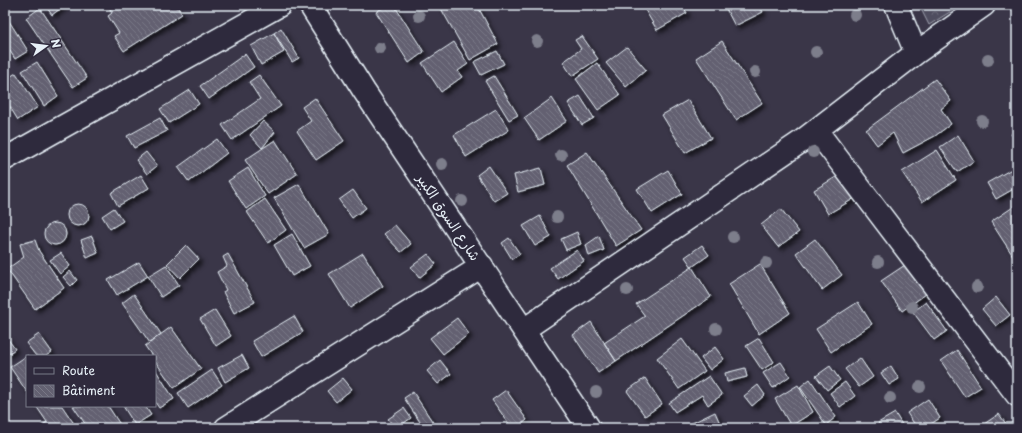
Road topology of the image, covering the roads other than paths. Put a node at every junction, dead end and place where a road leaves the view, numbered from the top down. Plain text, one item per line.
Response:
1 (280, 5) edge
2 (310, 5) edge
3 (896, 5) edge
4 (984, 5) edge
5 (916, 53) junction
6 (816, 130) junction
7 (5, 160) edge
8 (482, 266) junction
9 (525, 329) junction
10 (1017, 395) edge
11 (226, 428) edge
12 (589, 428) edge

1 - 7 street
2 - 8 street, شارع السوق الكبير
3 - 5 street
4 - 5 street
5 - 6 street
6 - 9 street
6 - 10 street
8 - 9 street, شارع السوق الكبير
8 - 11 street
9 - 12 street, شارع السوق الكبير

